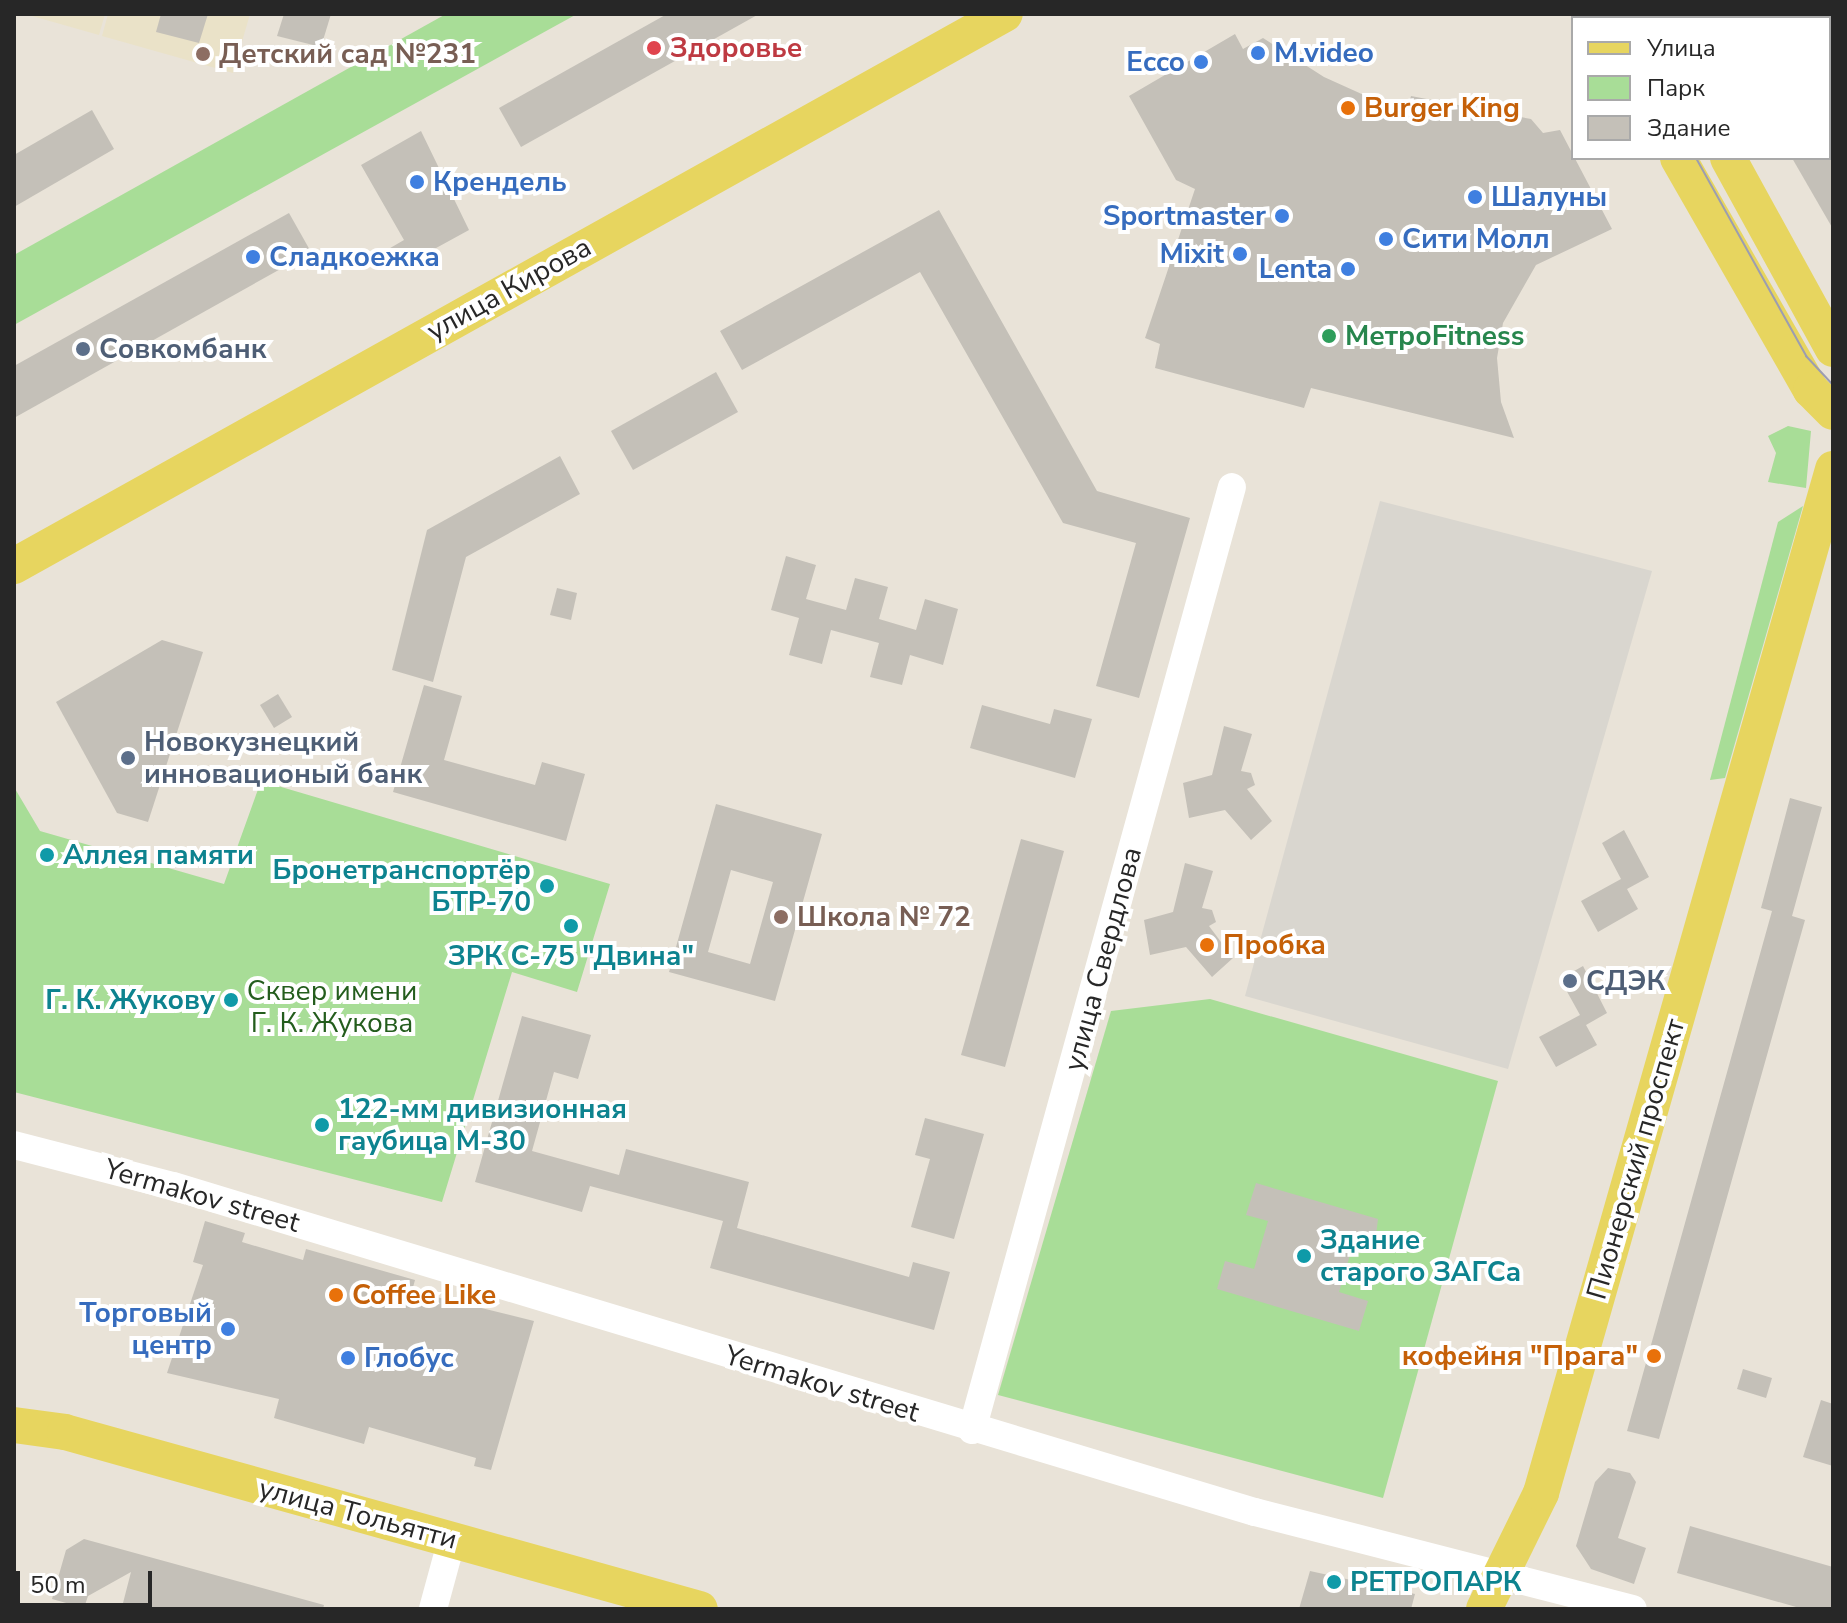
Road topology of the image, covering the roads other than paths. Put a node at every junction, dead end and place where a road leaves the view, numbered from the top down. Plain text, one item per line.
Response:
1 (1005, 14) edge
2 (1679, 160) edge
3 (1729, 160) edge
4 (1833, 349) edge
5 (1822, 401) edge
6 (1831, 474) edge
7 (1232, 487) dead end
8 (14, 566) edge
9 (14, 1145) edge
10 (14, 1425) edge
11 (972, 1430) junction
12 (452, 1539) junction
13 (1503, 1575) junction
14 (433, 1609) edge
15 (700, 1609) edge
16 (1484, 1609) edge
17 (1633, 1609) edge

1 - 8 main road, улица Кирова
2 - 5 main road, Пионерский проспект
3 - 4 main road
5 - 6 main road, Пионерский проспект
6 - 13 main road, Пионерский проспект
7 - 11 street, улица Свердлова
9 - 11 street, Yermakov street
10 - 12 main road, улица Тольятти
11 - 13 street, Yermakov street
12 - 14 street
12 - 15 main road, улица Тольятти
13 - 16 main road, Пионерский проспект
13 - 17 street, Yermakov street

